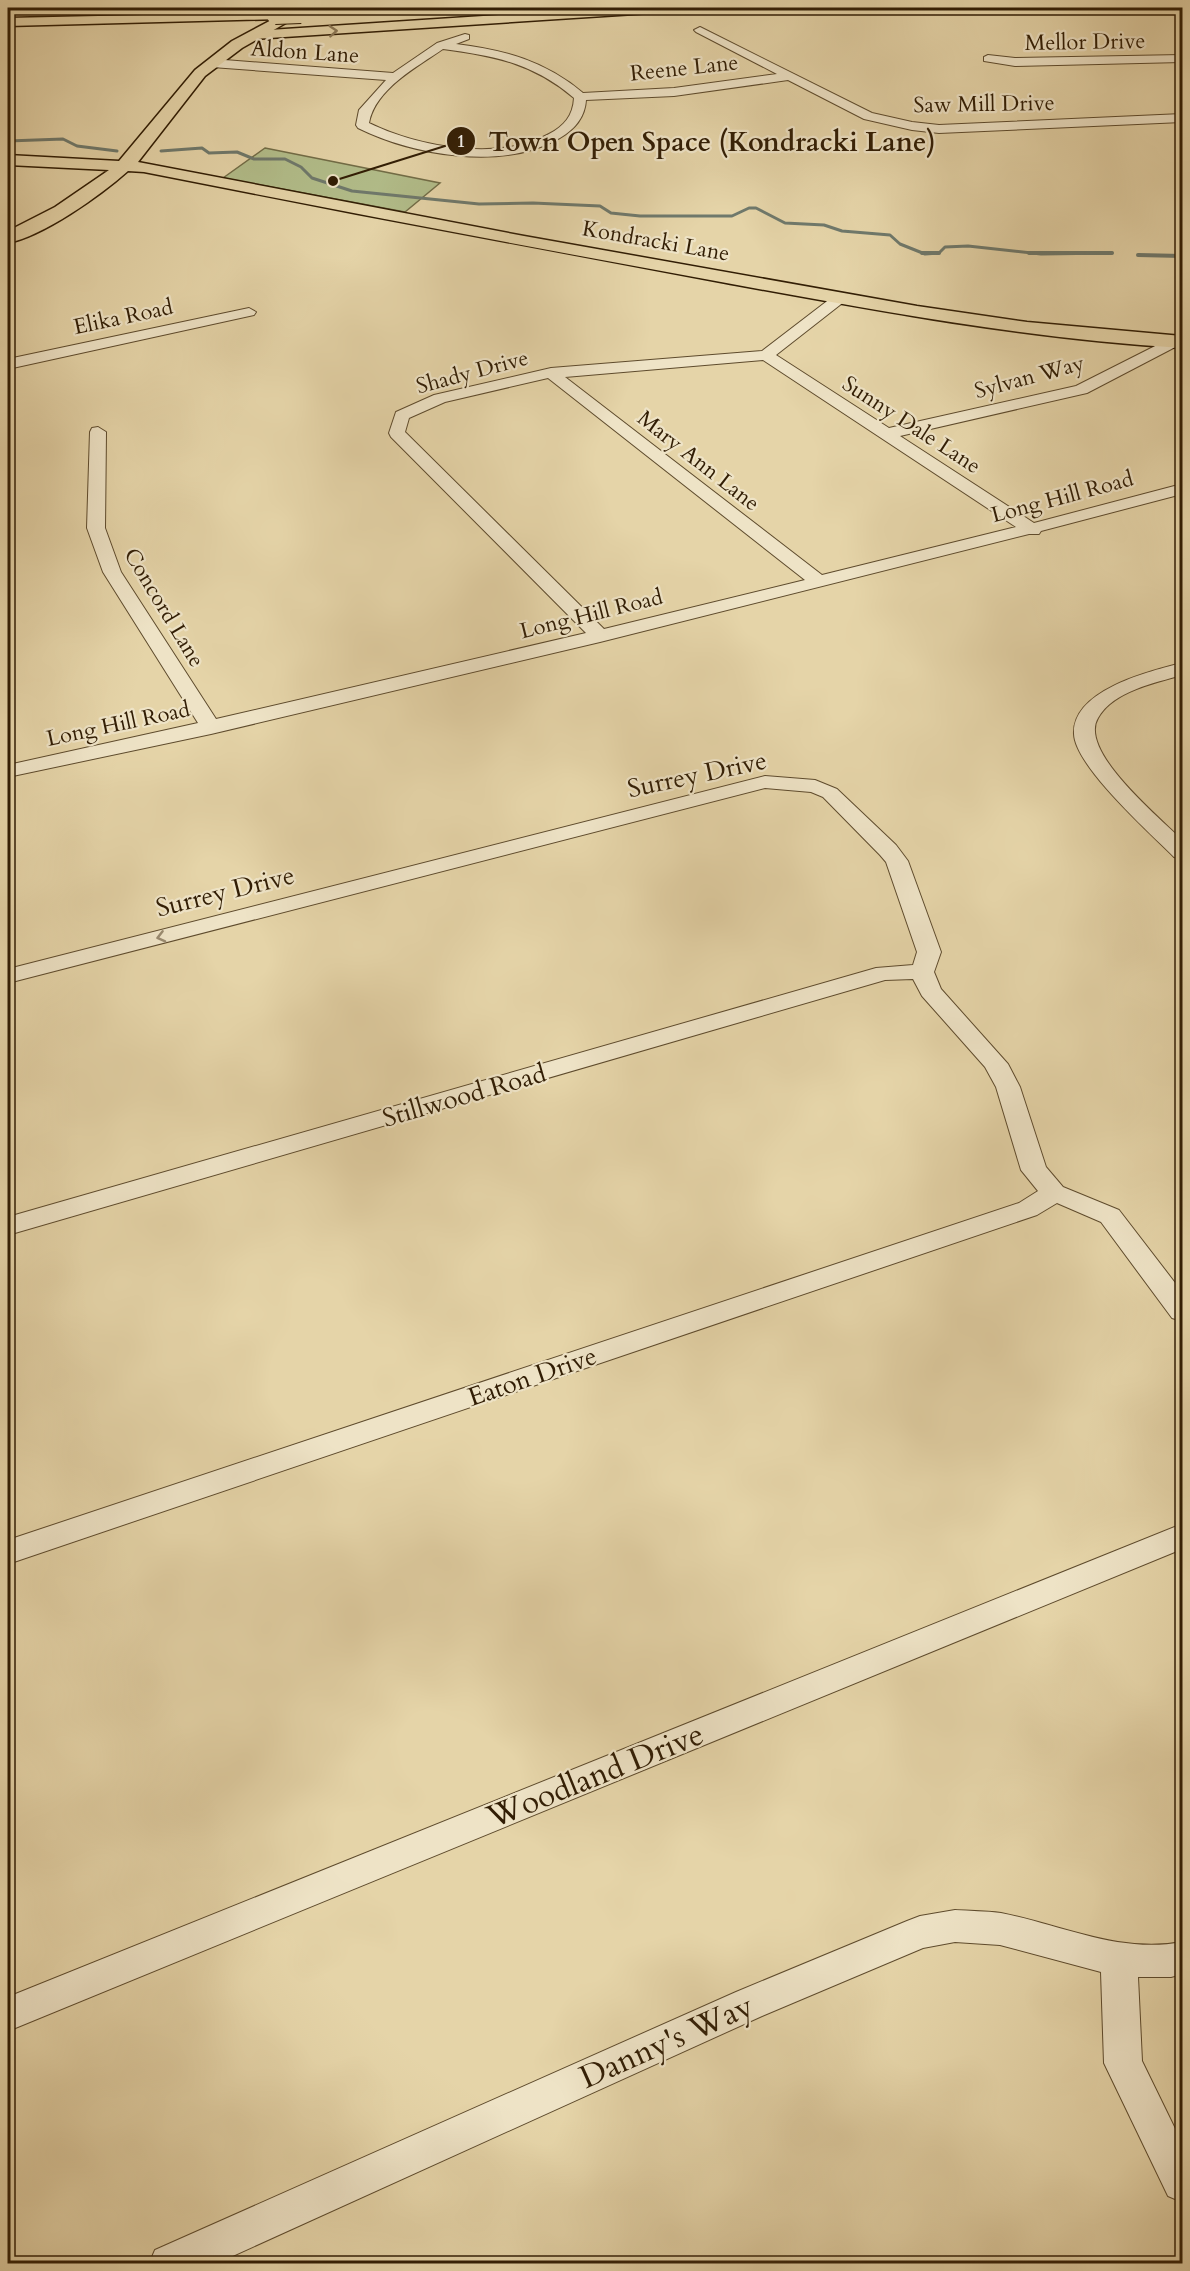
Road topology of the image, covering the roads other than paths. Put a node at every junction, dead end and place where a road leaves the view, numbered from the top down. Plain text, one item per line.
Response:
1 (114, 8) edge
2 (645, 8) edge
3 (666, 8) edge
4 (1131, 8) edge
5 (1182, 9) edge
6 (8, 10) edge
7 (306, 13) edge
8 (336, 15) dead end
9 (8, 22) edge
10 (700, 30) dead end
11 (254, 35) junction
12 (465, 37) dead end
13 (441, 45) junction
14 (988, 59) dead end
15 (1182, 59) edge
16 (212, 63) junction
17 (791, 76) junction
18 (395, 77) junction
19 (580, 97) junction
20 (1182, 118) edge
21 (8, 160) edge
22 (124, 165) junction
23 (8, 238) edge
24 (840, 298) junction
25 (249, 312) dead end
26 (1179, 341) edge
27 (766, 355) junction
28 (8, 364) edge
29 (551, 373) junction
30 (98, 432) dead end
31 (886, 434) junction
32 (1182, 489) edge
33 (1034, 530) junction
34 (819, 582) junction
35 (600, 636) junction
36 (1182, 669) edge
37 (211, 728) junction
38 (8, 771) edge
39 (788, 784) junction
40 (1182, 852) edge
41 (922, 972) junction
42 (8, 976) edge
43 (8, 993) edge
44 (1054, 1193) junction
45 (8, 1226) edge
46 (1182, 1311) edge
47 (1182, 1536) edge
48 (8, 1552) edge
49 (1182, 1958) edge
50 (1119, 1960) junction
51 (8, 2014) edge
52 (1182, 2183) edge
53 (169, 2264) edge

1 - 6 main road
2 - 8 main road
11 -> 3 main road
4 - 5 main road
7 - 9 main road, bridge
7 - 11 main road
10 - 17 street, Saw Mill Drive
11 - 16 main road
12 - 13 street
13 - 18 street
13 - 19 street
14 - 15 street, Mellor Drive
16 - 18 street, Aldon Lane
16 - 22 main road
17 - 19 street, Reene Lane
17 - 20 street, Saw Mill Drive
18 - 19 street
21 - 22 main road, Kondracki Lane
22 - 23 main road
22 - 24 main road, Kondracki Lane
24 - 26 main road, Kondracki Lane
24 - 27 street
25 - 28 street, Elika Road
26 - 31 street, Sylvan Way
27 - 29 street, Shady Drive
27 - 31 street, Sunny Dale Lane
29 - 34 street, Mary Ann Lane
29 - 35 street, Shady Drive
30 - 37 street, Concord Lane
31 - 33 street, Sunny Dale Lane
32 - 33 street, Long Hill Road
33 - 34 street, Long Hill Road
34 - 35 street, Long Hill Road
35 - 37 street, Long Hill Road
36 - 40 street
37 - 38 street, Long Hill Road
39 - 41 street
39 -> 42 street, Surrey Drive
39 - 43 street, Surrey Drive
41 - 44 street
41 - 45 street, Stillwood Road
44 - 46 street
44 - 48 street, Eaton Drive
47 - 51 street, Woodland Drive
49 - 50 street, Danny's Way
50 - 52 street
50 - 53 street, Danny's Way

